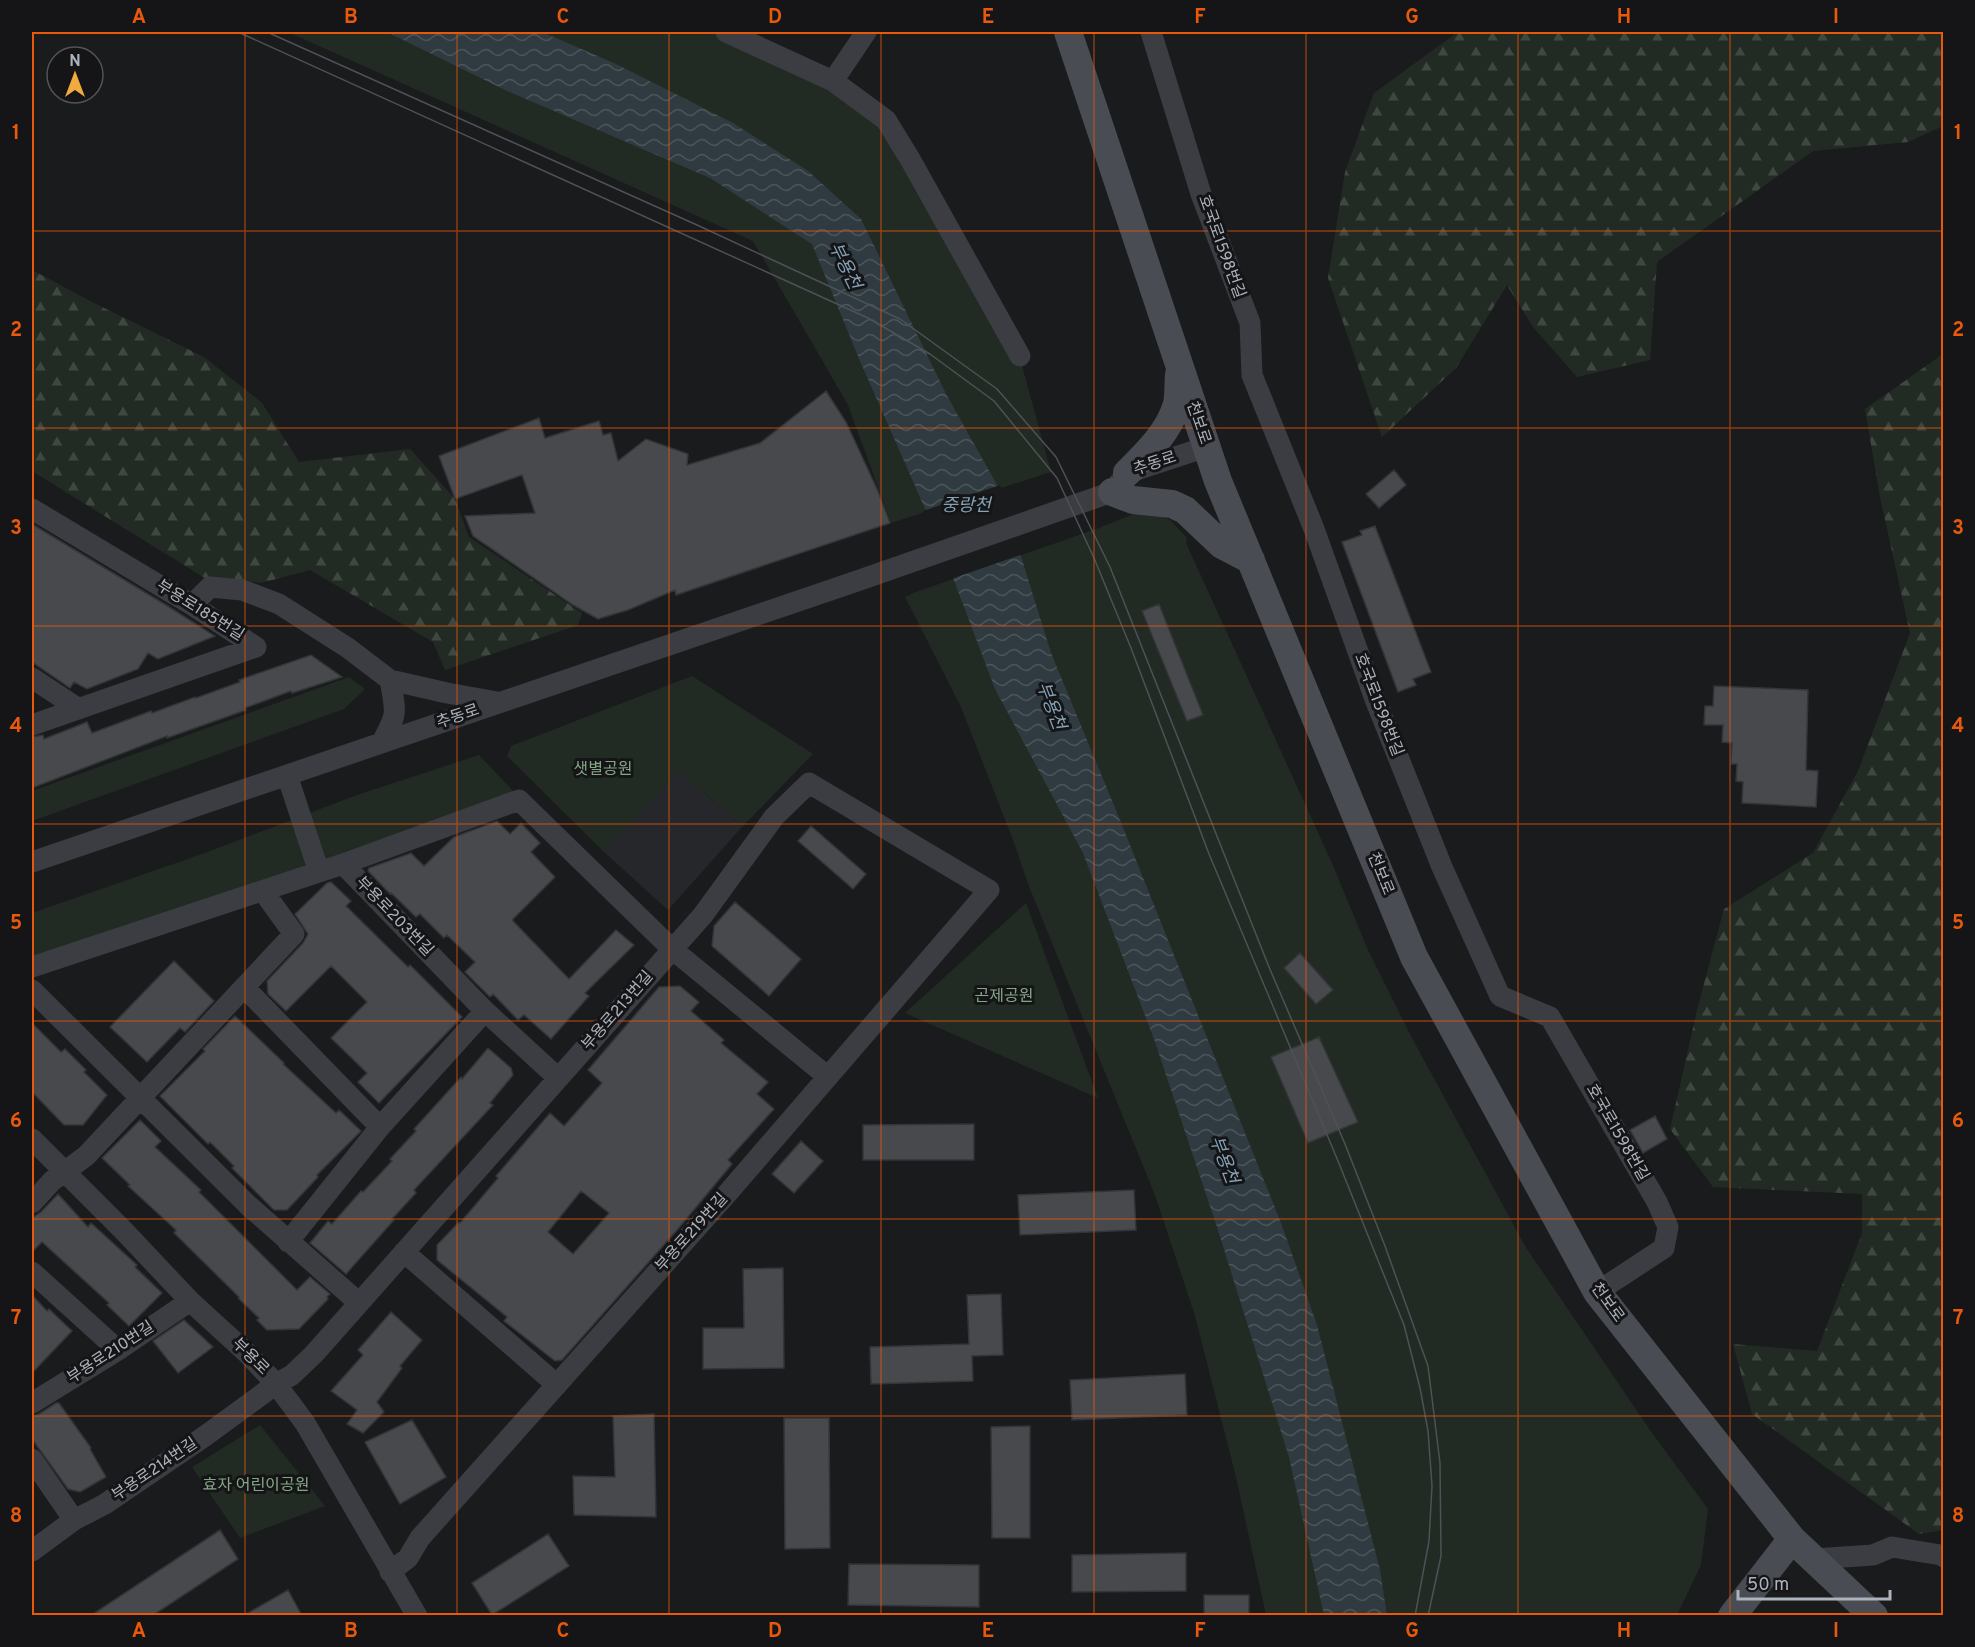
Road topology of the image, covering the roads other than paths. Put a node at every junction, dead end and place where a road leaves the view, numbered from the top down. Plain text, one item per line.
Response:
1 (726, 32) edge
2 (866, 32) edge
3 (1068, 32) edge
4 (1151, 32) edge
5 (833, 81) junction
6 (1020, 356) dead end
7 (1179, 370) junction
8 (1206, 447) junction
9 (1120, 483) junction
10 (32, 508) edge
11 (1251, 560) junction
12 (192, 605) junction
13 (32, 678) edge
14 (390, 680) junction
15 (501, 702) junction
16 (79, 709) junction
17 (32, 725) edge
18 (382, 742) junction
19 (287, 775) junction
20 (32, 862) edge
21 (343, 864) junction
22 (319, 872) junction
23 (989, 890) joint
24 (263, 891) junction
25 (672, 949) junction
26 (32, 967) edge
27 (244, 987) junction
28 (32, 990) edge
29 (485, 1011) junction
30 (828, 1077) junction
31 (558, 1078) junction
32 (140, 1096) junction
33 (380, 1127) junction
34 (32, 1139) edge
35 (64, 1172) junction
36 (32, 1203) edge
37 (288, 1242) junction
38 (404, 1252) junction
39 (32, 1272) edge
40 (1597, 1292) junction
41 (190, 1301) junction
42 (358, 1302) junction
43 (118, 1350) junction
44 (276, 1384) junction
45 (557, 1385) junction
46 (32, 1403) edge
47 (32, 1459) edge
48 (74, 1520) junction
49 (1792, 1539) junction
50 (32, 1551) edge
51 (1944, 1557) edge
52 (1814, 1559) junction
53 (390, 1572) junction
54 (417, 1616) edge
55 (1732, 1616) edge
56 (1874, 1616) edge

1 - 5 street
2 - 5 street
3 - 7 main road, 천보로
4 - 40 street, 호국로1598번길
5 - 6 street
7 - 8 main road, 천보로
7 - 9 main road
8 - 9 street, 추동로
8 - 11 main road, 천보로
9 - 11 main road
9 - 15 street, 추동로
10 - 12 street, 부용로185번길
11 - 40 main road, 천보로
12 - 14 street
12 - 16 street, 부용로185번길
13 - 16 street
14 - 15 street
14 - 18 street
15 - 18 street, 추동로
16 - 17 street, 부용로185번길
18 - 19 street, 추동로
19 - 20 street, 추동로
19 - 22 street
21 - 22 street, 부용로203번길
21 - 25 street
21 - 29 street, 부용로203번길
22 - 24 street, 부용로203번길
23 - 25 street, 부용로213번길
23 - 30 street, 부용로219번길
24 - 26 street, 부용로203번길
24 - 27 street
25 - 30 street
25 - 31 street, 부용로213번길
27 - 32 street
27 - 33 street
28 - 32 street
29 - 31 street, 부용로203번길
29 - 33 street
30 - 45 street, 부용로219번길
31 - 38 street, 부용로213번길
32 - 35 street
32 - 37 street
33 - 37 street
34 - 35 street, 부용로
35 - 36 street
35 - 41 street, 부용로
37 - 42 street
38 - 42 street, 부용로213번길
38 - 45 street
39 - 43 street
40 - 49 main road, 천보로
41 - 43 street, 부용로210번길
41 - 44 street, 부용로
42 - 44 street, 부용로213번길
43 - 46 street, 부용로210번길
44 - 48 street, 부용로214번길
44 - 53 street, 부용로
45 - 53 street, 부용로219번길
47 - 48 street
48 - 50 street, 부용로214번길
49 - 52 main road, 천보로
49 - 55 main road
51 - 52 street
52 - 56 main road, 천보로
53 - 54 street, 부용로

